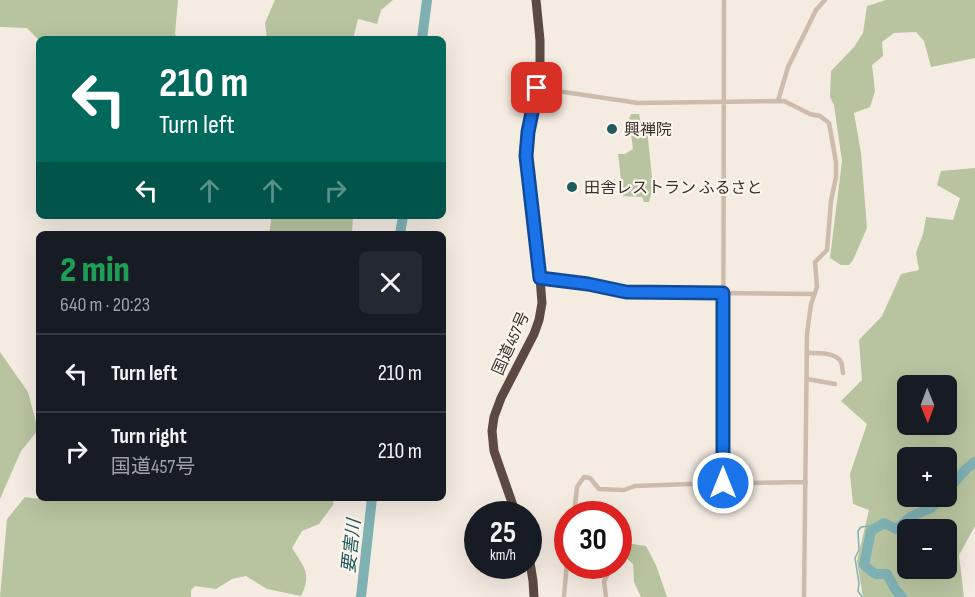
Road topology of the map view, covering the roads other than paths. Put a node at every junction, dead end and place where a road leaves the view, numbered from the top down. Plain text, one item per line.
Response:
1 (536, 0) edge
2 (724, 0) edge
3 (825, 0) edge
4 (537, 88) junction
5 (778, 101) junction
6 (724, 102) junction
7 (540, 278) junction
8 (723, 293) junction
9 (814, 294) junction
10 (807, 352) junction
11 (843, 373) dead end
12 (807, 379) junction
13 (835, 384) dead end
14 (806, 482) junction
15 (723, 483) junction
16 (511, 501) edge
17 (575, 501) edge
18 (533, 579) edge
19 (566, 579) edge
20 (606, 579) edge
21 (534, 597) edge
22 (564, 597) edge
23 (606, 597) edge
24 (804, 597) edge

1 - 4 highway, 国道457号
2 - 6 street
3 - 5 street
4 - 6 street
4 - 7 highway, 国道457号
5 - 6 street
5 - 9 street
6 - 8 street
7 - 8 street
7 - 16 highway, 国道457号
8 - 9 street
8 - 15 street
9 - 10 street
10 - 11 street
10 - 12 street
12 - 13 street
12 - 14 street
14 - 15 street
14 - 24 street
15 - 17 street
18 - 21 highway
19 - 22 street
20 - 23 street

